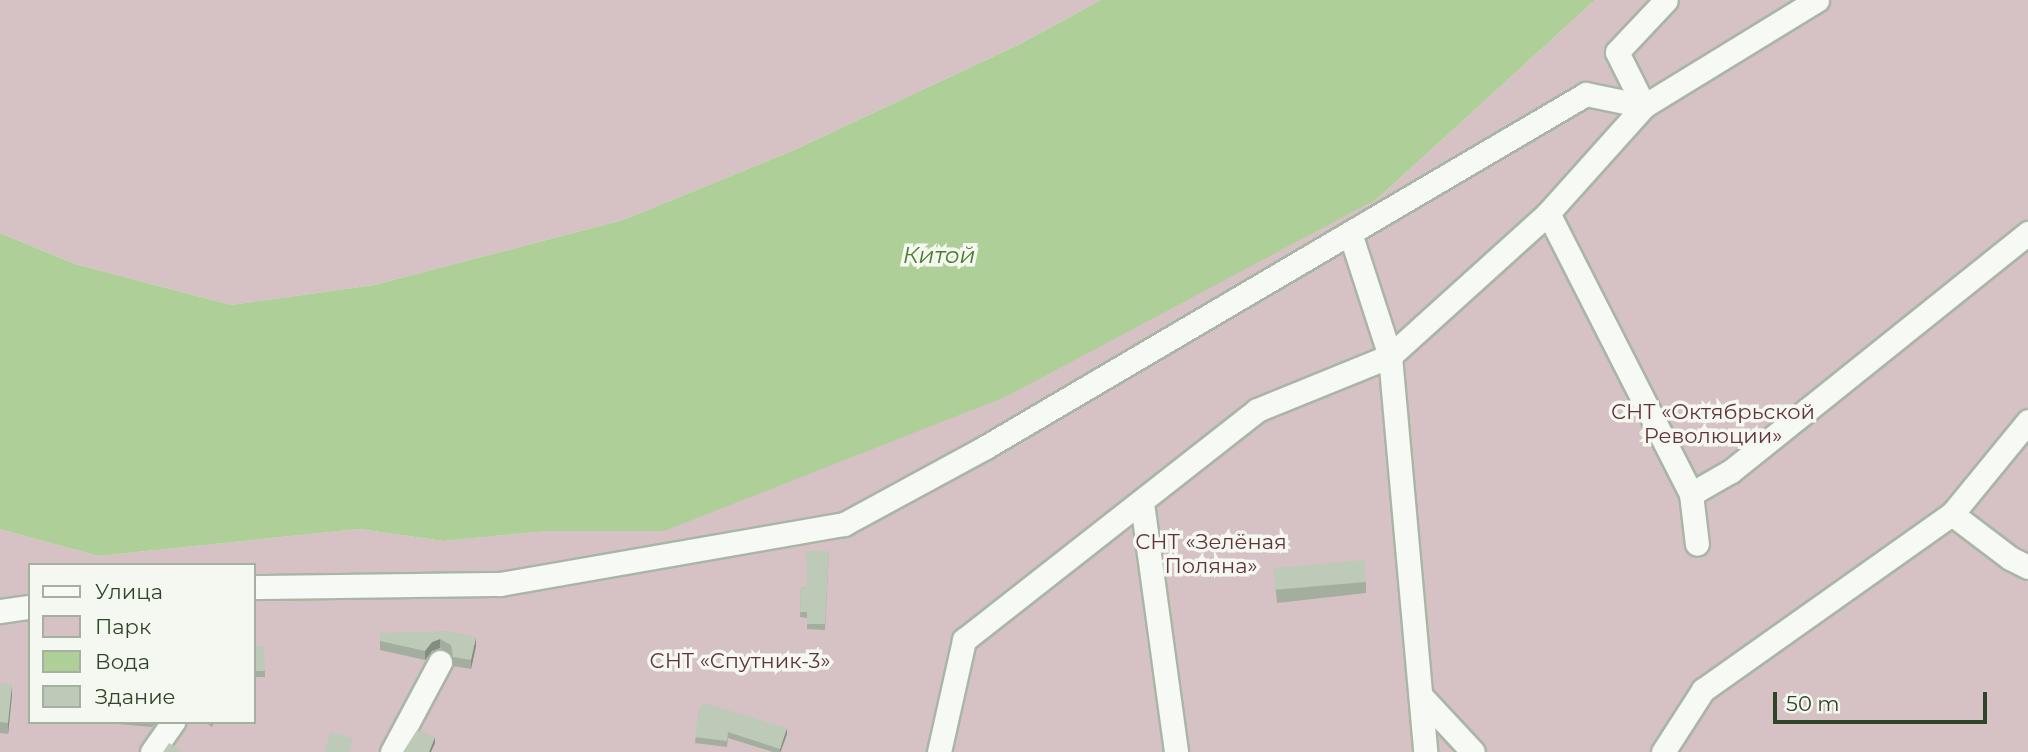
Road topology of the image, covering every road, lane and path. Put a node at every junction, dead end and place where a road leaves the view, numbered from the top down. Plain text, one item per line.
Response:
1 (1666, 0) edge
2 (1817, 0) edge
3 (1644, 106) junction
4 (1548, 213) junction
5 (1350, 233) junction
6 (2028, 233) edge
7 (1390, 356) junction
8 (2028, 421) edge
9 (1691, 494) junction
10 (1142, 503) junction
11 (1952, 514) junction
12 (1697, 544) dead end
13 (2028, 567) edge
14 (256, 587) edge
15 (28, 607) edge
16 (0, 611) edge
17 (440, 662) dead end
18 (1421, 696) junction
19 (172, 724) edge
20 (152, 752) edge
21 (393, 752) edge
22 (939, 752) edge
23 (1176, 752) edge
24 (1425, 752) edge
25 (1473, 752) edge
26 (1663, 752) edge

1 - 3 street
2 - 3 street
3 - 4 street
3 - 5 street
4 - 7 street
4 - 9 street
5 - 7 street
5 - 14 street
6 - 9 street
7 - 10 street
7 - 18 street
8 - 11 street
9 - 12 street
10 - 22 street
10 - 23 street
11 - 13 street
11 - 26 street
15 - 16 street
17 - 21 street
18 - 24 street
18 - 25 street
19 - 20 street

